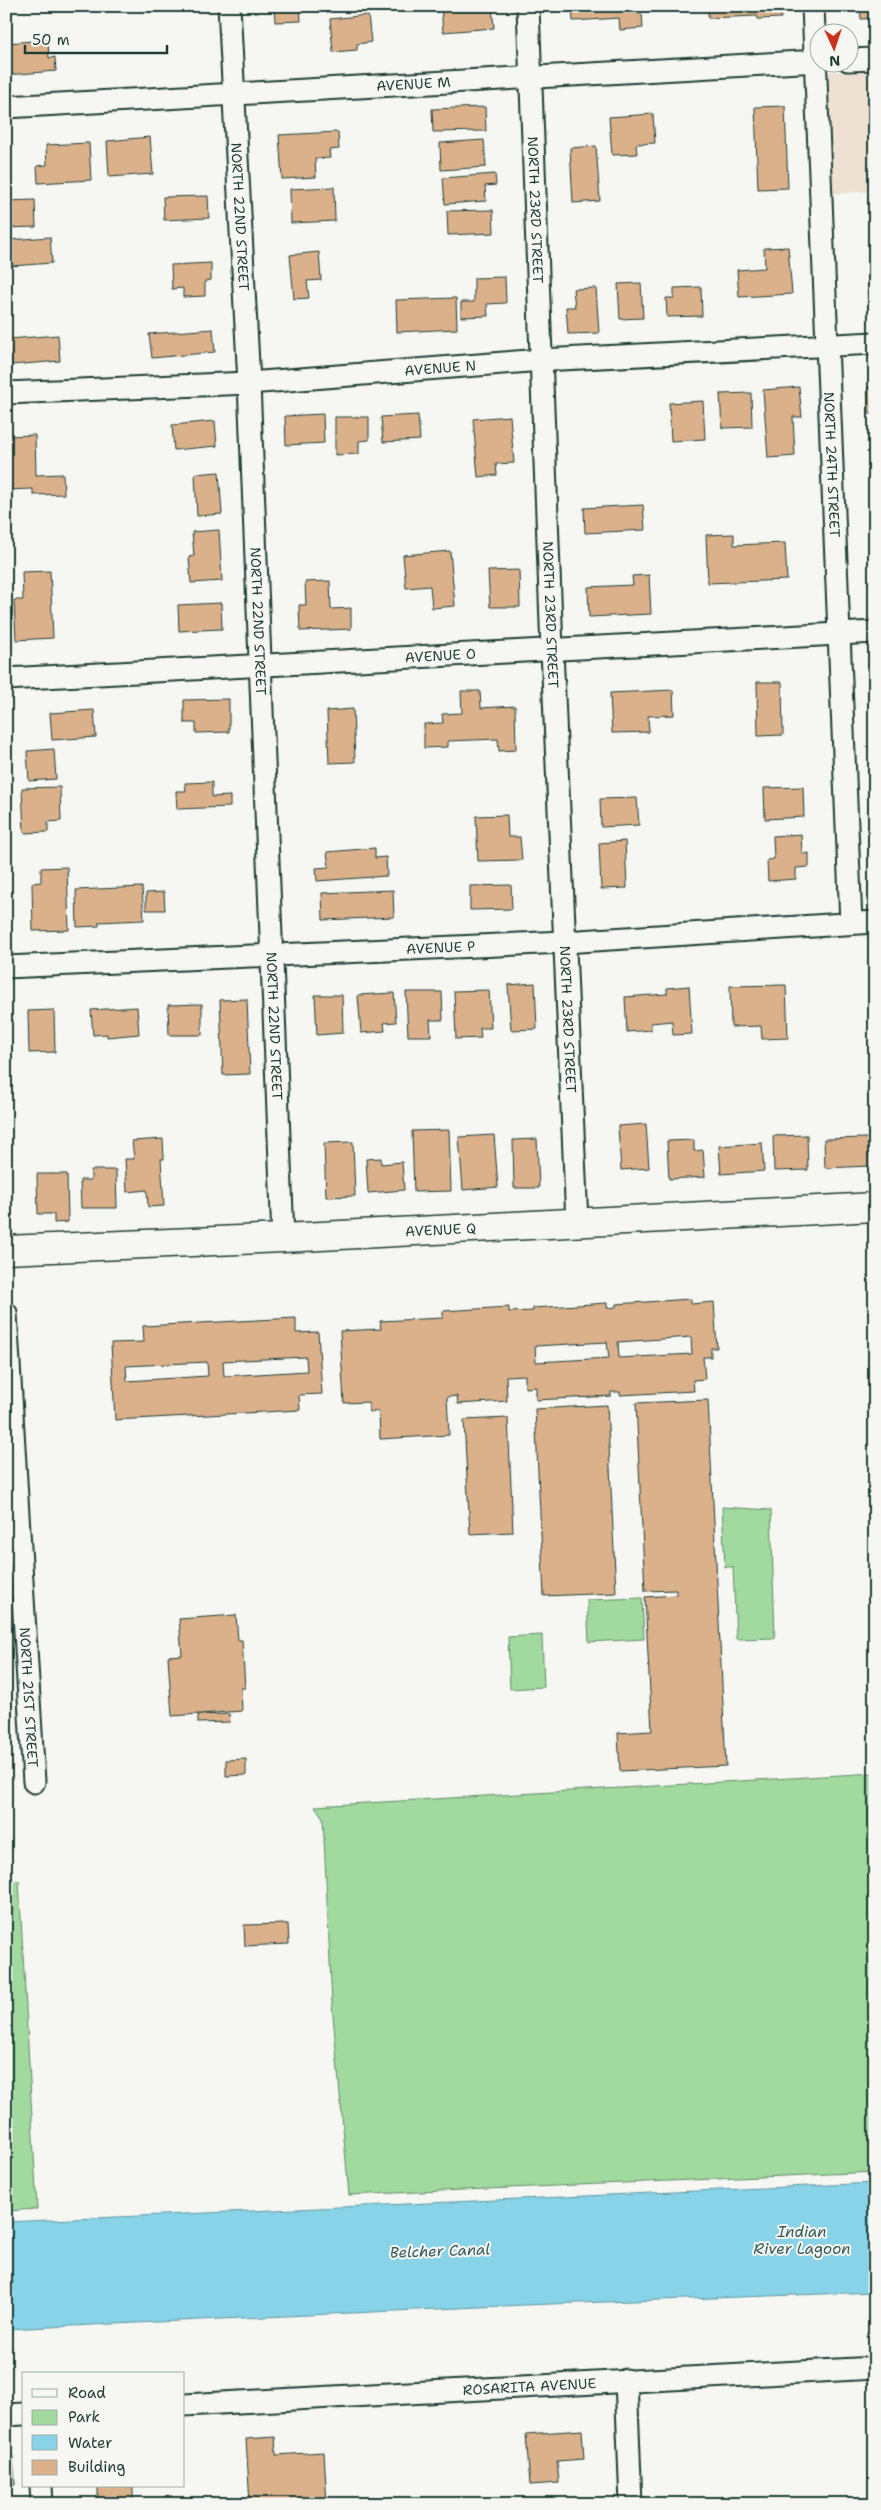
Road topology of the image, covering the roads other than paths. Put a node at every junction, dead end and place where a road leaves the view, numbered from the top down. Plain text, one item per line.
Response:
1 (229, 6) edge
2 (528, 6) edge
3 (813, 6) edge
4 (814, 22) edge
5 (875, 58) edge
6 (858, 59) edge
7 (808, 61) edge
8 (816, 72) edge
9 (531, 75) junction
10 (233, 95) junction
11 (6, 106) edge
12 (875, 343) edge
13 (827, 346) junction
14 (542, 360) junction
15 (249, 383) junction
16 (6, 393) edge
17 (875, 632) edge
18 (839, 634) junction
19 (552, 650) junction
20 (261, 665) junction
21 (6, 679) edge
22 (875, 922) edge
23 (850, 923) junction
24 (564, 942) junction
25 (273, 956) junction
26 (6, 967) edge
27 (875, 1207) edge
28 (576, 1223) junction
29 (283, 1238) junction
30 (6, 1250) edge
31 (6, 1313) edge
32 (34, 1782) dead end
33 (875, 2368) edge
34 (626, 2380) junction
35 (185, 2405) edge
36 (22, 2414) edge
37 (6, 2415) edge
38 (41, 2488) edge
39 (42, 2504) edge
40 (631, 2504) edge

1 - 10 street, NORTH 22ND STREET
2 - 9 street, NORTH 23RD STREET
3 - 4 street, NORTH 24TH STREET
5 - 6 street
7 - 9 street, AVENUE M
8 - 13 street, NORTH 24TH STREET
9 - 10 street, AVENUE M
9 - 14 street, NORTH 23RD STREET
10 - 11 street, AVENUE M
10 - 15 street, NORTH 22ND STREET
12 - 13 street, AVENUE N
13 - 14 street, AVENUE N
13 - 18 street, NORTH 24TH STREET
14 - 15 street, AVENUE N
14 - 19 street, NORTH 23RD STREET
15 - 16 street, AVENUE N
15 - 20 street, NORTH 22ND STREET
17 - 18 street, AVENUE O
18 - 19 street, AVENUE O
18 - 23 street, NORTH 24TH STREET
19 - 20 street, AVENUE O
19 - 24 street, NORTH 23RD STREET
20 - 21 street, AVENUE O
20 - 25 street, NORTH 22ND STREET
22 - 23 street, AVENUE P
23 - 24 street, AVENUE P
24 - 25 street, AVENUE P
24 - 28 street, NORTH 23RD STREET
25 - 26 street, AVENUE P
25 - 29 street, NORTH 22ND STREET
27 - 28 street, AVENUE Q
28 - 29 street, AVENUE Q
29 - 30 street, AVENUE Q
31 - 32 street, NORTH 21ST STREET
33 - 34 street, ROSARITA AVENUE
34 - 35 street, ROSARITA AVENUE
34 - 40 street
36 - 37 street
38 - 39 street

